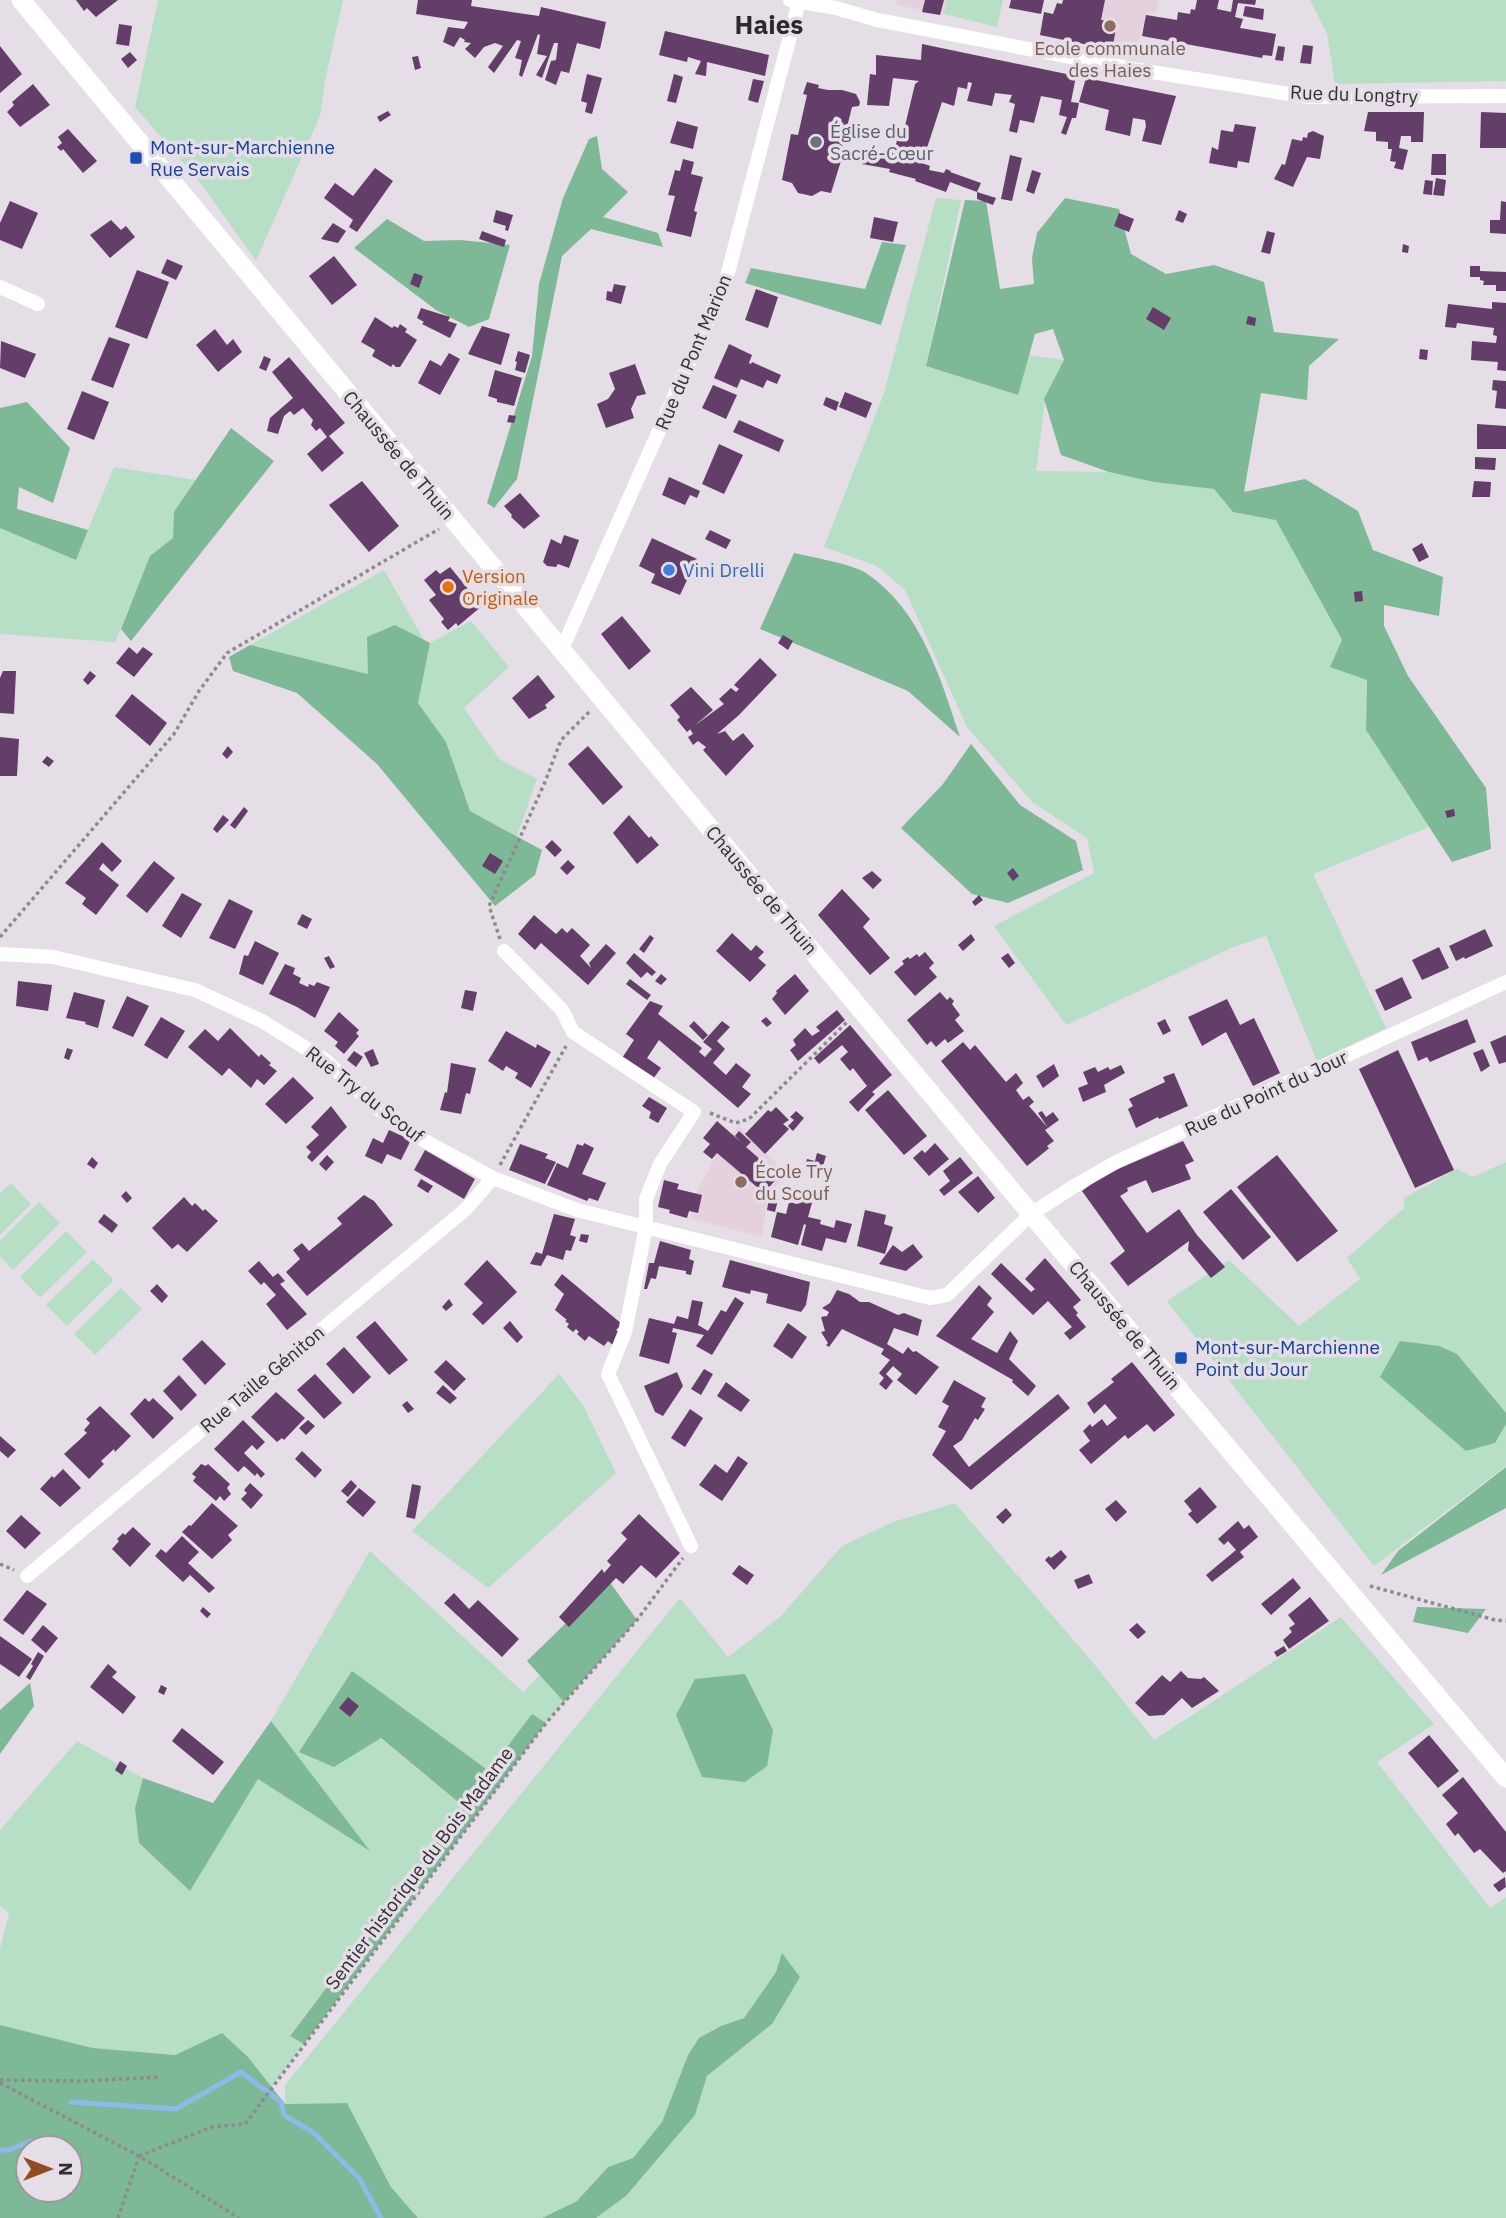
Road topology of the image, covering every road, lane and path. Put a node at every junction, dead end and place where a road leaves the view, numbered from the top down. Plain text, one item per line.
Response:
1 (21, 0) edge
2 (794, 1) edge
3 (1506, 96) edge
4 (0, 287) edge
5 (37, 304) dead end
6 (453, 521) junction
7 (562, 649) junction
8 (603, 699) junction
9 (0, 937) edge
10 (504, 951) joint
11 (0, 954) edge
12 (1506, 982) edge
13 (860, 1008) junction
14 (573, 1032) junction
15 (694, 1112) junction
16 (493, 1178) junction
17 (1031, 1214) junction
18 (646, 1227) junction
19 (691, 1546) joint
20 (27, 1576) dead end
21 (1337, 1577) junction
22 (1506, 1621) edge
23 (1506, 1778) edge
24 (160, 2077) dead end
25 (0, 2082) edge
26 (139, 2156) junction
27 (118, 2218) edge
28 (239, 2218) edge

1 - 6 main road, Chaussée de Thuin
2 - 3 street, Rue du Longtry
2 - 7 street, Rue du Pont Marion
4 - 5 street
6 - 7 main road, Chaussée de Thuin
6 - 9 path
7 - 8 main road, Chaussée de Thuin
8 - 10 path
8 - 13 main road, Chaussée de Thuin
10 - 14 street
11 - 16 street, Rue Try du Scouf
12 - 17 street, Rue du Point du Jour
13 - 15 path
13 - 17 main road, Chaussée de Thuin
14 - 15 street
14 - 16 path
15 - 18 street
16 - 18 street, Rue Try du Scouf
16 - 20 street, Rue Taille Géniton
17 - 18 street, Rue Try du Scouf
17 - 21 main road, Chaussée de Thuin
18 - 19 street
19 - 26 path, Sentier historique du Bois Madame
21 - 22 path
21 - 23 main road, Chaussée de Thuin
24 - 25 path
25 - 26 path
26 - 27 path
26 - 28 path

